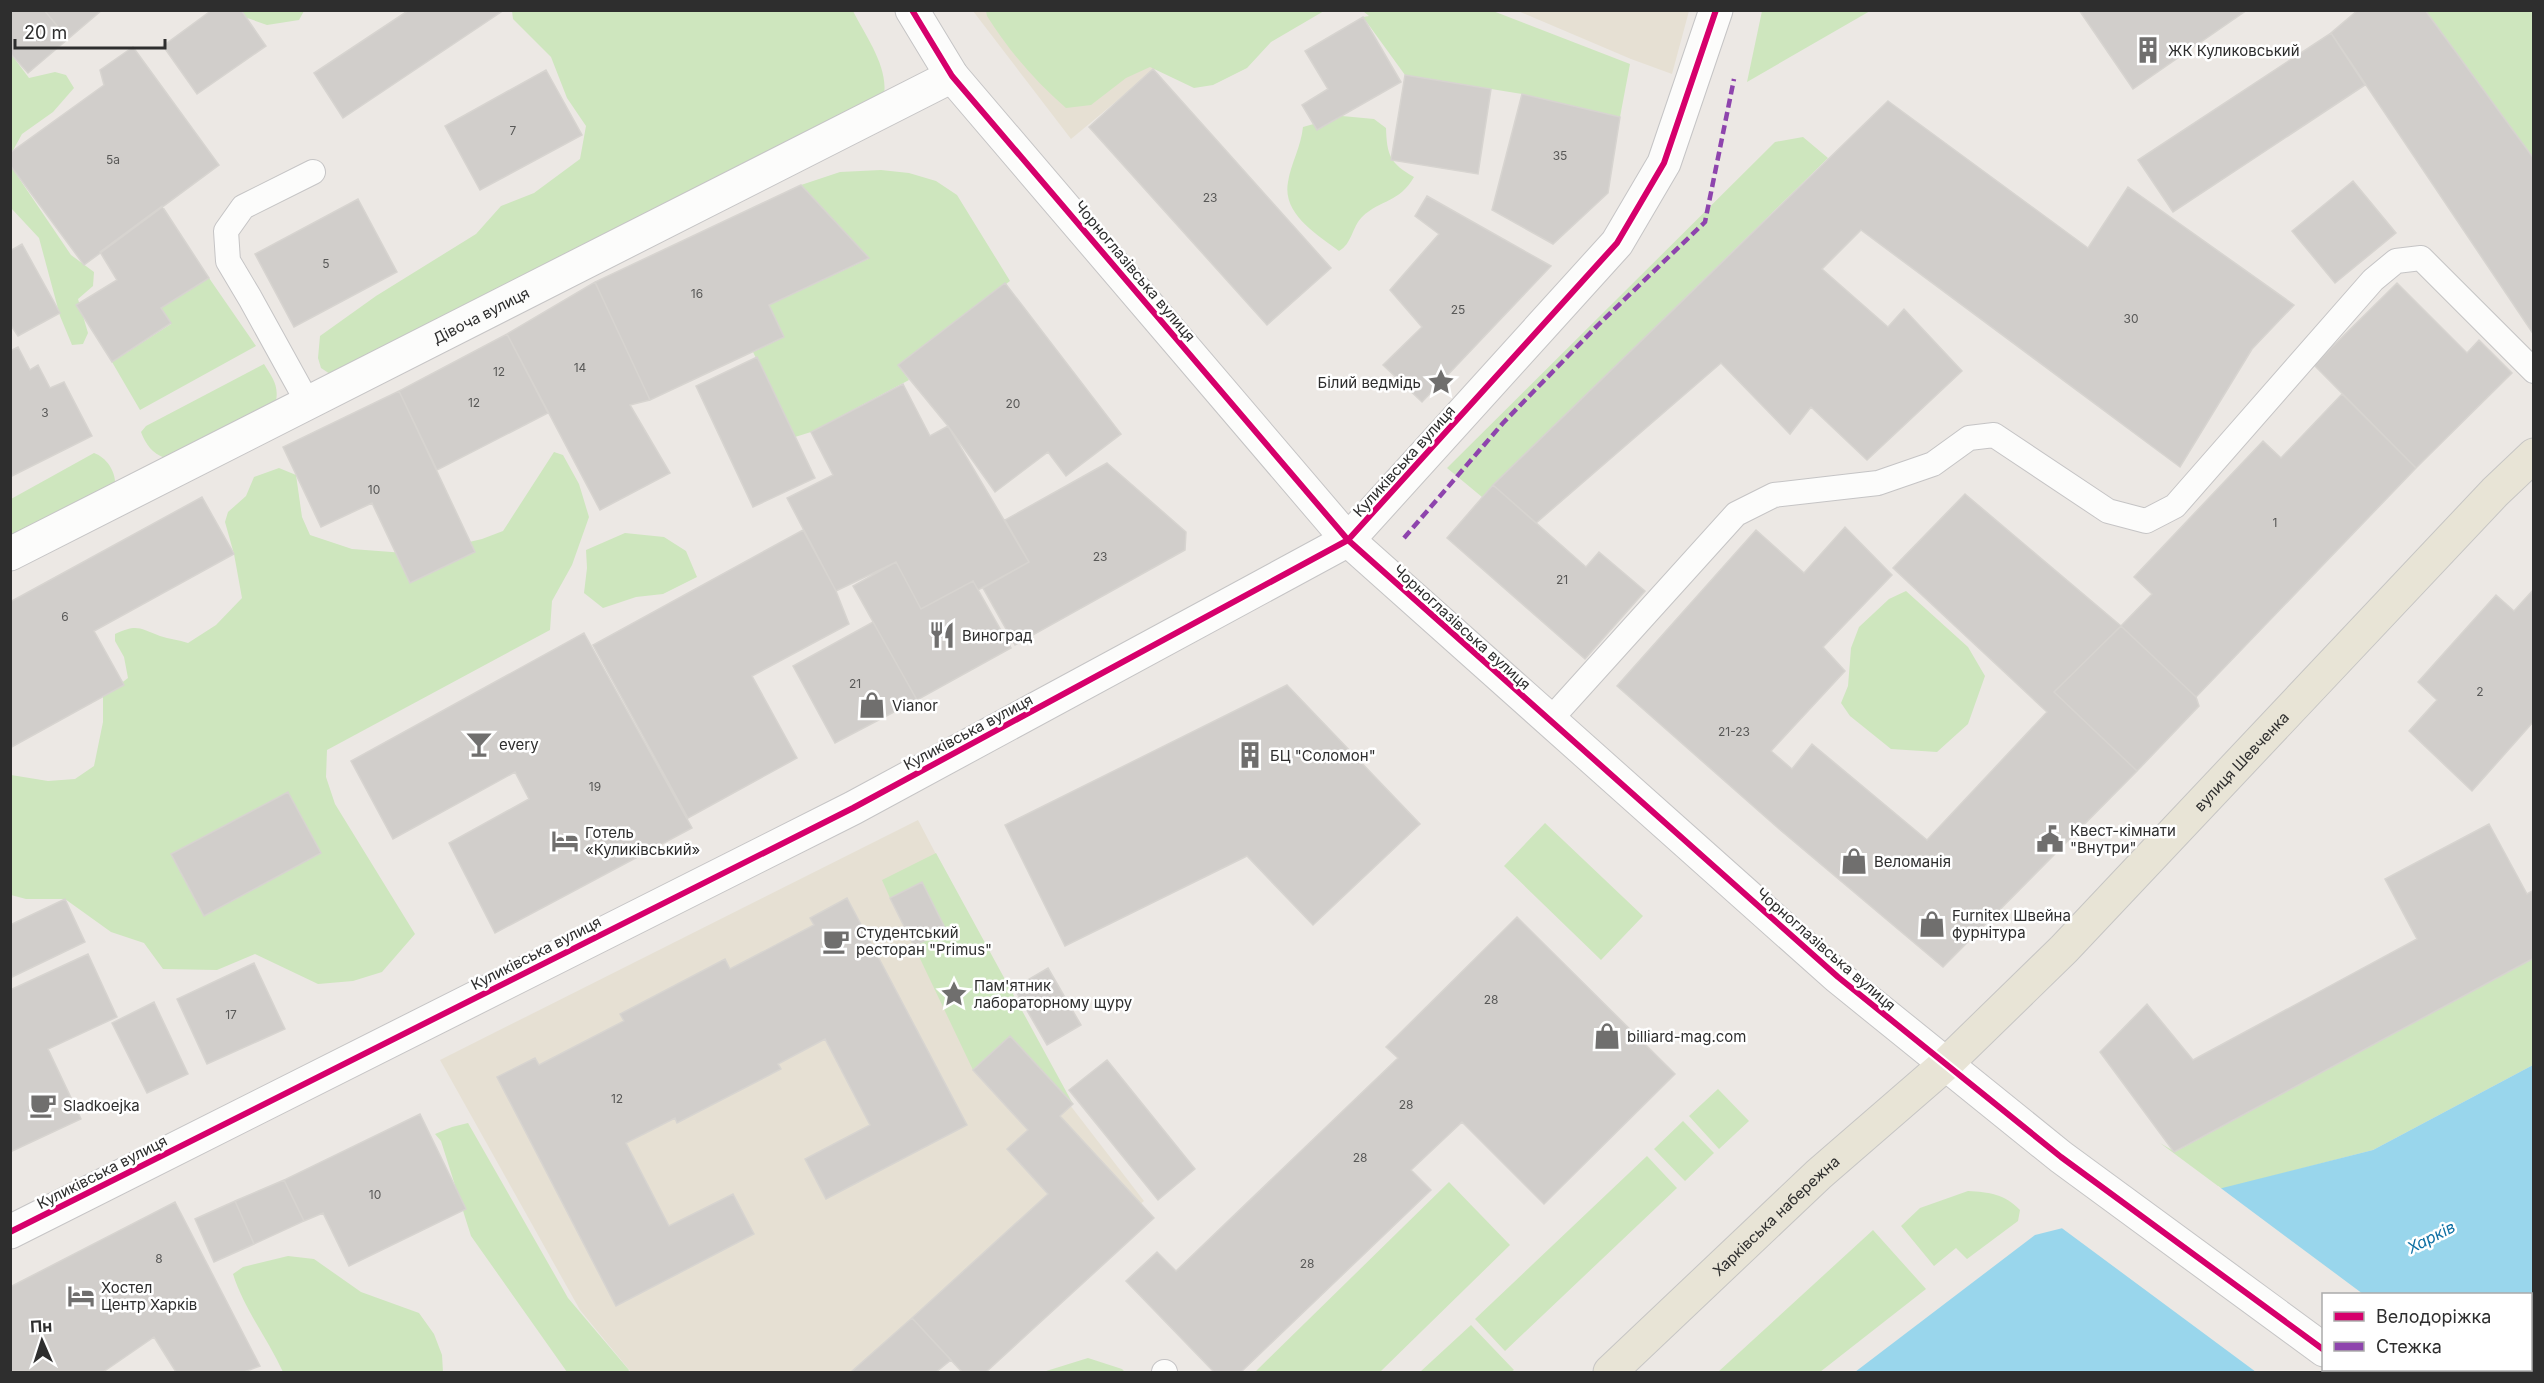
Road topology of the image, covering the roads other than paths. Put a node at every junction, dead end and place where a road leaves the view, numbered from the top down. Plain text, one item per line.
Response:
1 (912, 10) edge
2 (1716, 10) edge
3 (952, 76) junction
4 (313, 172) dead end
5 (2534, 371) edge
6 (308, 403) junction
7 (2534, 455) edge
8 (1348, 540) junction
9 (10, 554) edge
10 (1549, 721) junction
11 (1946, 1064) junction
12 (10, 1232) edge
13 (2322, 1349) edge
14 (1610, 1372) edge

1 - 3 street, Чорноглазівська вулиця
2 - 8 street, Куликівська вулиця
3 - 6 street, Дівоча вулиця
3 - 8 street, Чорноглазівська вулиця
4 - 6 lane
5 - 10 lane
6 - 9 street, Дівоча вулиця
7 - 11 main road, вулиця Шевченка
8 - 10 street, Чорноглазівська вулиця
8 - 12 street, Куликівська вулиця
10 - 11 street, Чорноглазівська вулиця
11 - 13 street, Чорноглазівська вулиця
11 - 14 main road, Харківська набережна

